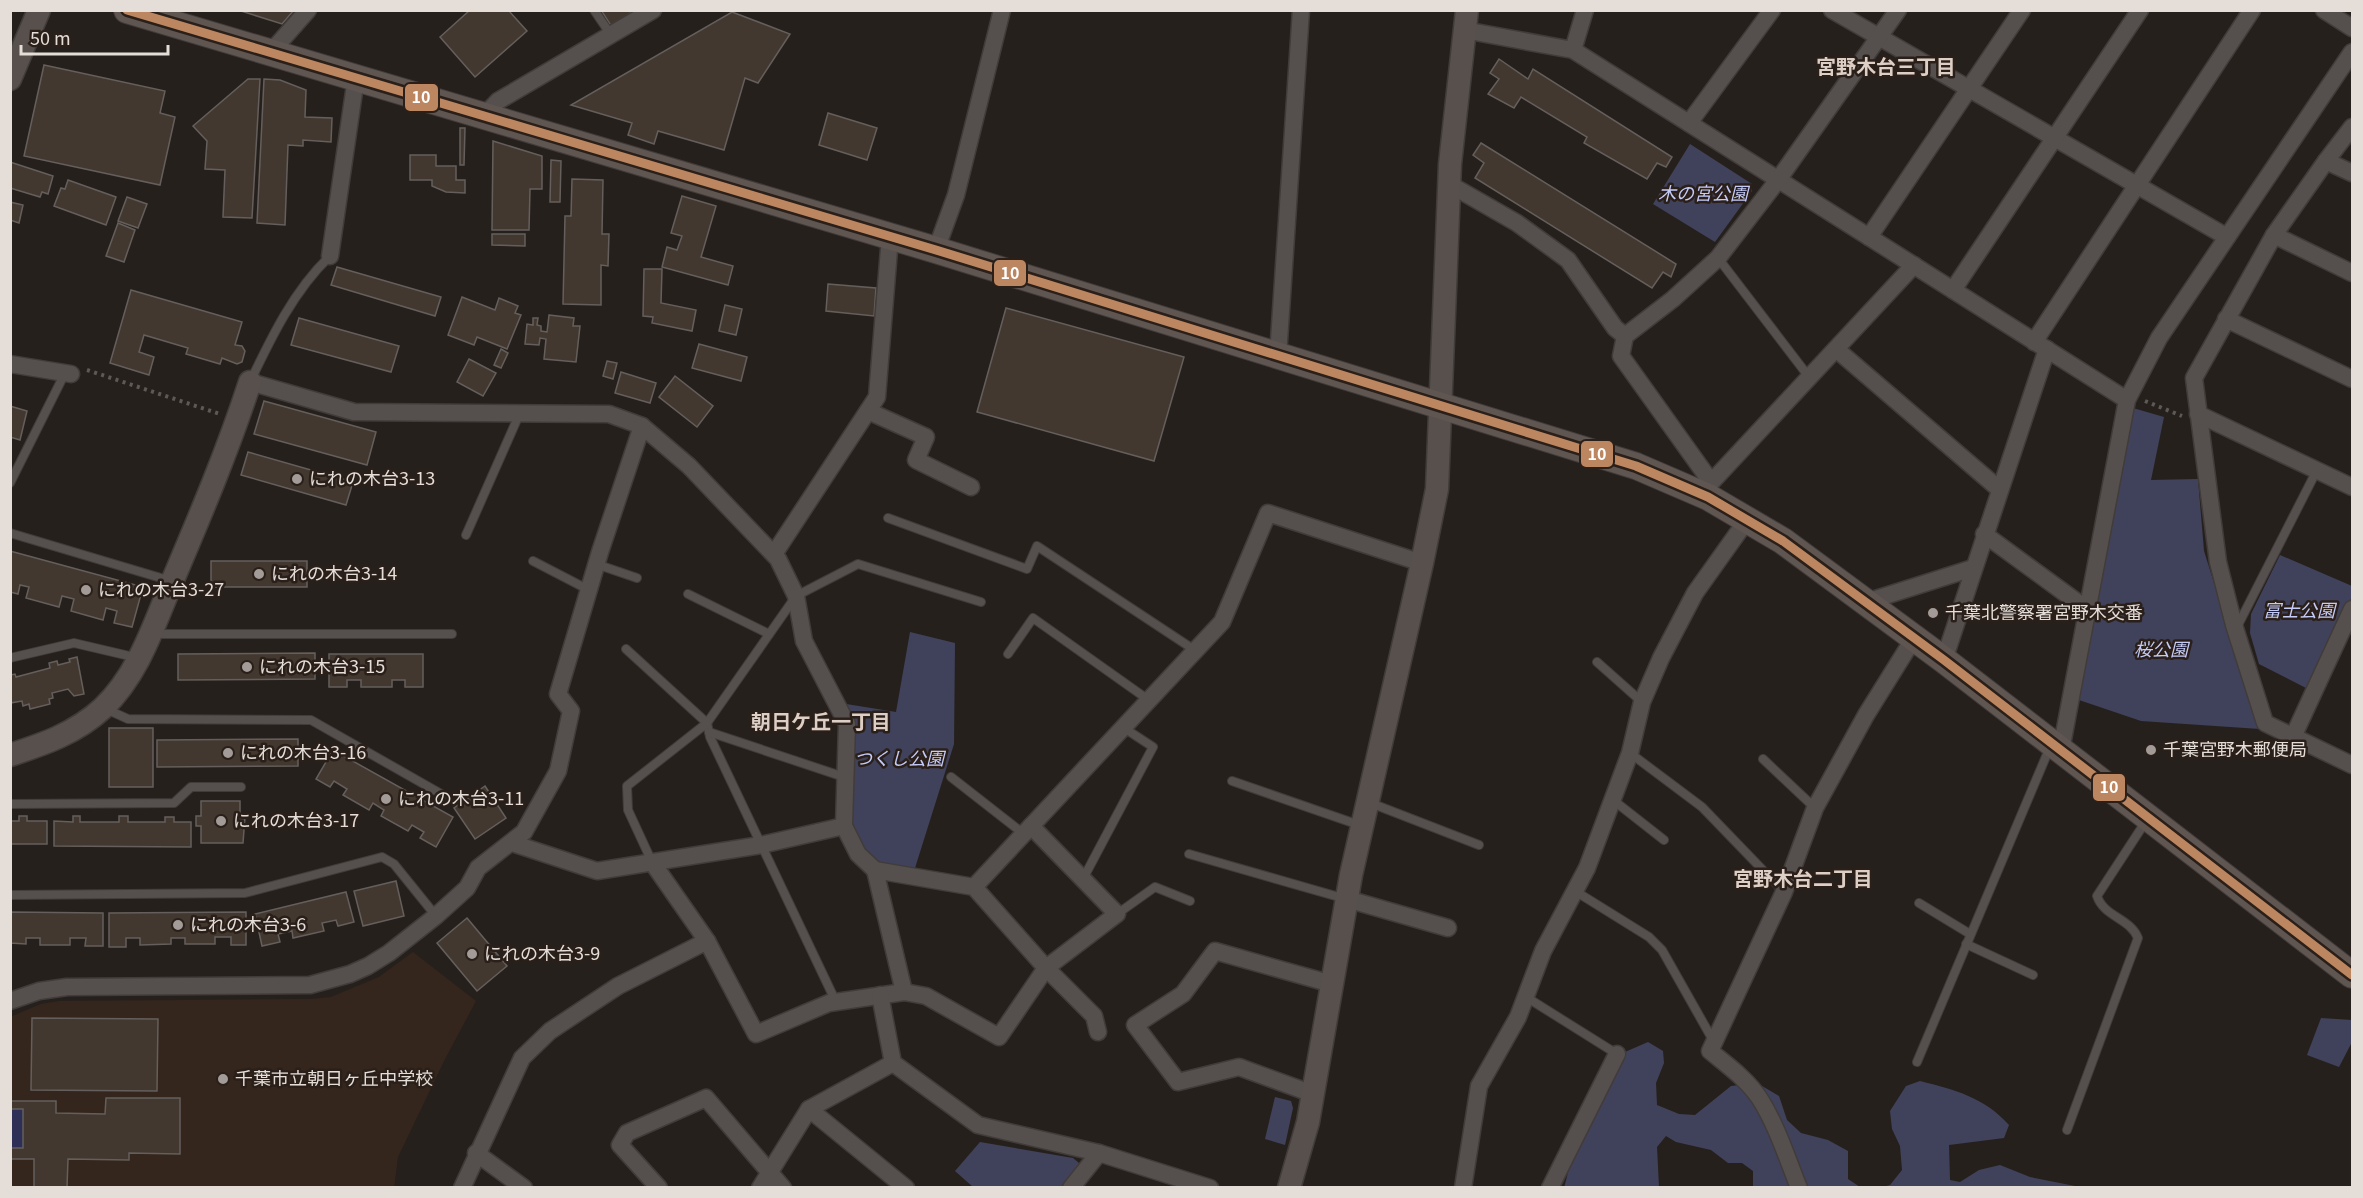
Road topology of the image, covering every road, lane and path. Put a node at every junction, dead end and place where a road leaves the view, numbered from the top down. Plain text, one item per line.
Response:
1 (39, 10) edge
2 (127, 10) edge
3 (308, 10) edge
4 (594, 10) edge
5 (653, 10) edge
6 (1002, 10) edge
7 (1301, 10) edge
8 (1586, 10) edge
9 (1772, 10) edge
10 (1832, 10) edge
11 (1898, 10) edge
12 (2022, 10) edge
13 (2140, 10) edge
14 (2252, 10) edge
15 (2324, 10) edge
16 (1466, 20) edge
17 (2352, 28) edge
18 (611, 35) junction
19 (1879, 38) junction
20 (1573, 50) junction
21 (271, 52) junction
22 (2352, 52) edge
23 (356, 78) junction
24 (10, 79) edge
25 (1969, 89) junction
26 (483, 117) junction
27 (1689, 123) junction
28 (2352, 128) edge
29 (2055, 136) junction
30 (2326, 160) junction
31 (2352, 173) edge
32 (1778, 180) junction
33 (1449, 184) junction
34 (2135, 185) junction
35 (2274, 235) junction
36 (890, 237) junction
37 (1869, 237) junction
38 (2227, 237) junction
39 (936, 250) junction
40 (330, 256) joint
41 (1718, 258) junction
42 (1914, 265) junction
43 (2352, 273) edge
44 (1953, 290) junction
45 (2226, 319) junction
46 (1625, 336) junction
47 (2040, 345) junction
48 (1836, 349) junction
49 (1278, 356) junction
50 (10, 364) edge
51 (73, 372) junction
52 (1809, 377) junction
53 (2352, 379) edge
54 (250, 382) junction
55 (2127, 400) junction
56 (2147, 402) dead end
57 (1439, 405) junction
58 (868, 411) junction
59 (519, 415) junction
60 (2199, 419) junction
61 (238, 420) junction
62 (642, 426) junction
63 (2317, 470) junction
64 (10, 483) edge
65 (971, 487) dead end
66 (2352, 487) edge
67 (1706, 488) junction
68 (1999, 489) junction
69 (888, 518) dead end
70 (1748, 520) junction
71 (10, 533) edge
72 (1984, 534) junction
73 (466, 536) dead end
74 (774, 554) junction
75 (533, 561) dead end
76 (1422, 563) junction
77 (596, 564) junction
78 (1973, 568) junction
79 (637, 578) dead end
80 (172, 581) junction
81 (589, 590) junction
82 (688, 594) dead end
83 (796, 596) junction
84 (981, 602) dead end
85 (1866, 602) junction
86 (2352, 609) edge
87 (2088, 610) junction
88 (2235, 630) junction
89 (150, 634) junction
90 (453, 634) dead end
91 (769, 634) junction
92 (1914, 638) junction
93 (626, 649) dead end
94 (1197, 652) junction
95 (1008, 654) dead end
96 (10, 658) edge
97 (141, 659) junction
98 (1944, 660) junction
99 (1597, 662) dead end
100 (1150, 701) junction
101 (1642, 702) junction
102 (103, 707) junction
103 (708, 727) junction
104 (1124, 728) junction
105 (2293, 737) junction
106 (2056, 747) junction
107 (1630, 753) junction
108 (10, 755) edge
109 (1763, 759) dead end
110 (2352, 765) edge
111 (951, 777) dead end
112 (847, 778) junction
113 (1232, 781) dead end
114 (241, 787) dead end
115 (443, 795) dead end
116 (1613, 800) junction
117 (1368, 802) junction
118 (10, 804) edge
119 (1815, 808) junction
120 (2149, 816) junction
121 (844, 826) junction
122 (1362, 826) junction
123 (1028, 830) junction
124 (1664, 840) dead end
125 (512, 843) junction
126 (761, 845) junction
127 (1479, 845) dead end
128 (1189, 854) dead end
129 (652, 862) junction
130 (875, 870) junction
131 (1084, 877) junction
132 (974, 887) junction
133 (1575, 891) junction
134 (1784, 892) junction
135 (10, 895) edge
136 (1347, 899) junction
137 (1190, 901) dead end
138 (1919, 903) dead end
139 (1117, 914) junction
140 (435, 916) junction
141 (1448, 928) dead end
142 (1970, 934) junction
143 (707, 941) junction
144 (1966, 944) junction
145 (1046, 968) junction
146 (2032, 975) dead end
147 (2352, 975) edge
148 (1332, 984) junction
149 (904, 992) junction
150 (880, 995) junction
151 (1526, 997) junction
152 (10, 1000) edge
153 (836, 1002) junction
154 (1098, 1032) dead end
155 (1714, 1042) junction
156 (1617, 1054) joint
157 (1917, 1062) dead end
158 (893, 1063) junction
159 (1313, 1094) junction
160 (809, 1109) junction
161 (2067, 1130) dead end
162 (476, 1153) junction
163 (1100, 1153) junction
164 (768, 1172) junction
165 (1185, 1184) edge
166 (1293, 1185) edge
167 (462, 1188) edge
168 (524, 1188) edge
169 (659, 1188) edge
170 (760, 1188) edge
171 (783, 1188) edge
172 (906, 1188) edge
173 (1071, 1188) edge
174 (1210, 1188) edge
175 (1463, 1188) edge
176 (1550, 1188) edge
177 (1799, 1188) edge

1 - 24 street
2 - 21 main road
3 - 21 street
4 - 18 lane
5 - 18 street
6 - 39 street
7 - 49 street
8 - 20 street
9 - 27 street
10 - 19 street
11 - 19 street
12 - 25 street
13 - 29 street
14 - 34 street
15 - 17 street
16 - 20 street
16 - 33 street
18 - 26 street
19 - 25 street
19 - 32 street
20 - 27 street
21 - 23 main road
22 - 38 street
23 - 26 main road
23 - 40 street
25 - 29 street
25 - 37 street
26 - 36 main road
27 - 32 street
28 - 30 street
29 - 34 street
29 - 44 street
30 - 31 street
30 - 35 street
32 - 37 street
32 - 41 street
33 - 46 street
33 - 57 street
34 - 38 street
34 - 47 street
35 - 43 street
35 - 45 street
36 - 39 main road
36 - 58 street
37 - 42 street
38 - 55 street
39 - 49 main road
40 - 54 lane
41 - 46 street
41 - 52 lane
42 - 44 street
42 - 48 street
44 - 47 street
45 - 53 street
45 - 60 street
46 - 67 street
47 - 55 street
47 - 68 street
48 - 52 street
48 - 68 street
49 - 57 main road
50 - 51 street
51 - 61 path
51 - 64 lane
52 - 67 street
54 - 59 street
54 - 61 street
55 - 87 street
56 - 60 path
57 - 67 main road
57 - 76 street
58 - 65 street
58 - 74 street
59 - 62 street
59 - 73 lane
60 - 63 street
60 - 88 street
61 - 80 street
62 - 74 street
62 - 77 street
63 - 66 street
63 - 88 lane
67 - 70 main road
68 - 72 street
69 - 94 lane
70 - 85 main road
70 - 101 street
71 - 80 lane
72 - 78 street
72 - 87 street
74 - 83 street
75 - 81 lane
76 - 94 street
76 - 117 street
77 - 79 lane
77 - 81 street
78 - 85 street
78 - 98 street
80 - 89 street
81 - 125 street
82 - 91 lane
83 - 84 lane
83 - 91 lane
83 - 112 street
85 - 92 main road
86 - 105 street
87 - 106 street
88 - 105 street
89 - 90 lane
89 - 97 street
91 - 103 lane
92 - 98 main road
92 - 119 street
93 - 103 lane
94 - 100 street
95 - 100 lane
96 - 97 lane
97 - 102 street
98 - 106 main road
99 - 101 lane
100 - 104 street
101 - 107 street
102 - 108 street
102 - 115 lane
103 - 112 lane
103 - 126 lane
103 - 129 lane
104 - 123 street
104 - 131 lane
105 - 110 street
106 - 120 main road
106 - 142 lane
107 - 116 street
107 - 134 lane
109 - 119 lane
111 - 123 lane
112 - 121 street
113 - 122 lane
114 - 118 lane
116 - 124 lane
116 - 133 street
117 - 122 street
117 - 127 lane
119 - 134 street
120 - 147 main road
120 - 161 lane
121 - 126 street
121 - 130 street
122 - 136 street
123 - 131 street
123 - 132 street
125 - 129 street
125 - 140 street
126 - 129 street
126 - 153 lane
128 - 136 lane
129 - 143 street
130 - 132 street
130 - 149 street
131 - 139 street
132 - 145 street
133 - 151 street
133 - 155 lane
134 - 155 street
135 - 140 lane
136 - 141 street
136 - 148 street
137 - 139 lane
138 - 142 lane
139 - 145 street
140 - 152 street
142 - 144 lane
143 - 153 street
143 - 162 street
144 - 146 lane
144 - 157 lane
145 - 149 street
145 - 154 street
148 - 159 street
148 - 159 street
149 - 150 street
150 - 153 street
150 - 158 street
151 - 156 lane
151 - 175 street
155 - 177 street
156 - 176 street
158 - 160 street
158 - 163 street
159 - 166 street
160 - 164 street
160 - 172 street
162 - 167 street
162 - 168 street
163 - 165 street
163 - 173 street
164 - 169 street
164 - 170 street
164 - 171 street
165 - 174 street

